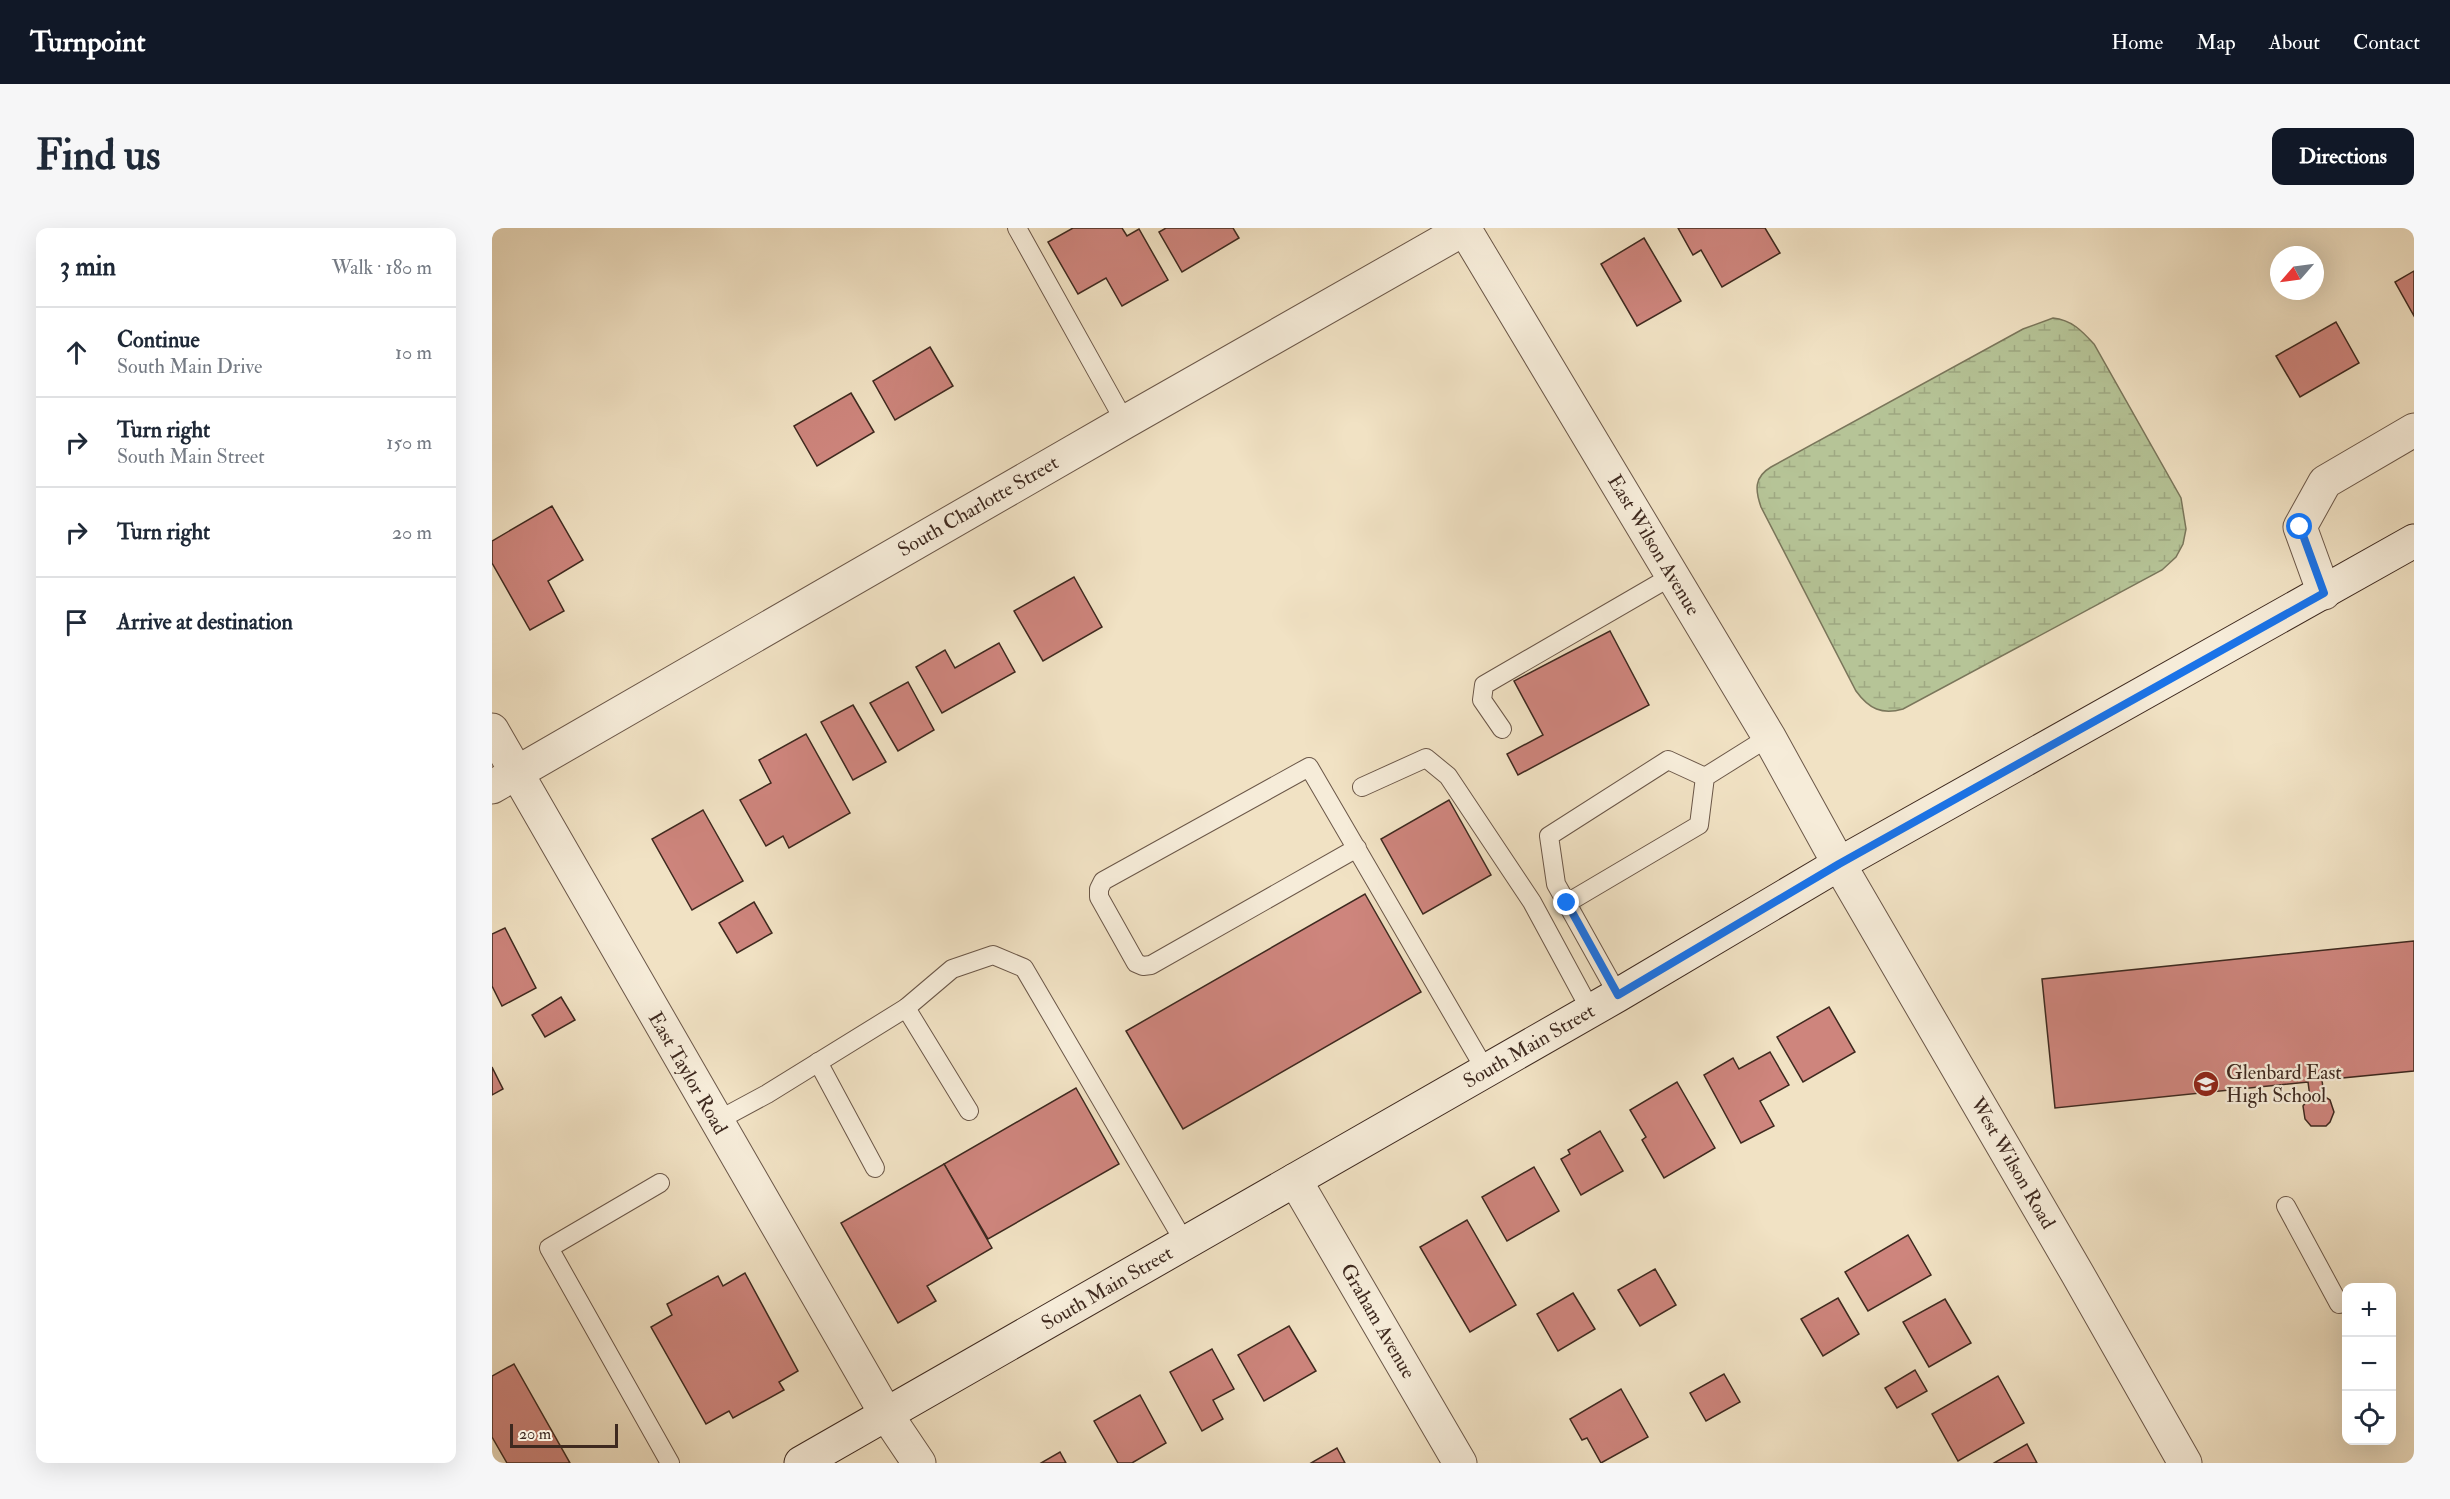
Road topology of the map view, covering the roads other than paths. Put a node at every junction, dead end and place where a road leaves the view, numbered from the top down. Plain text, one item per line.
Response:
1 (1017, 228) edge
2 (1465, 228) edge
3 (1125, 422) junction
4 (2414, 430) edge
5 (2414, 542) edge
6 (1672, 576) junction
7 (2324, 593) junction
8 (1502, 729) dead end
9 (492, 730) edge
10 (1769, 737) junction
11 (1705, 777) junction
12 (505, 780) edge
13 (1362, 787) dead end
14 (1357, 848) junction
15 (1839, 864) junction
16 (1567, 903) junction
17 (1605, 1003) junction
18 (906, 1008) junction
19 (818, 1062) junction
20 (1486, 1071) junction
21 (969, 1111) dead end
22 (716, 1122) junction
23 (875, 1168) dead end
24 (1295, 1180) junction
25 (660, 1183) dead end
26 (2286, 1206) dead end
27 (1185, 1243) junction
28 (2339, 1304) dead end
29 (886, 1414) junction
30 (670, 1463) edge
31 (801, 1463) edge
32 (919, 1463) edge
33 (1460, 1463) edge
34 (2185, 1463) edge

1 - 3 lane
2 - 3 street, South Charlotte Street
2 - 6 street, East Wilson Avenue
3 - 12 street, South Charlotte Street
4 - 7 street
5 - 7 street, South Main Street
6 - 8 lane
6 - 10 street, East Wilson Avenue
7 - 15 street, South Main Street
9 - 12 street, East Taylor Road
10 - 11 lane
10 - 15 street, East Wilson Avenue
11 - 16 lane
11 - 16 lane
12 - 22 street, East Taylor Road
13 - 17 lane
14 - 14 lane
14 - 20 lane
15 - 17 street, South Main Street
15 - 34 street, West Wilson Road
16 - 17 lane
17 - 20 street, South Main Street
18 - 19 lane
18 - 21 lane
18 - 27 lane
19 - 22 lane
19 - 23 lane
20 - 24 street, South Main Street
22 - 29 street, East Taylor Road
24 - 27 street, South Main Street
24 - 33 street, Graham Avenue
25 - 30 lane
26 - 28 lane
27 - 29 street, South Main Street
29 - 31 street, South Main Street
29 - 32 street, East Taylor Road

